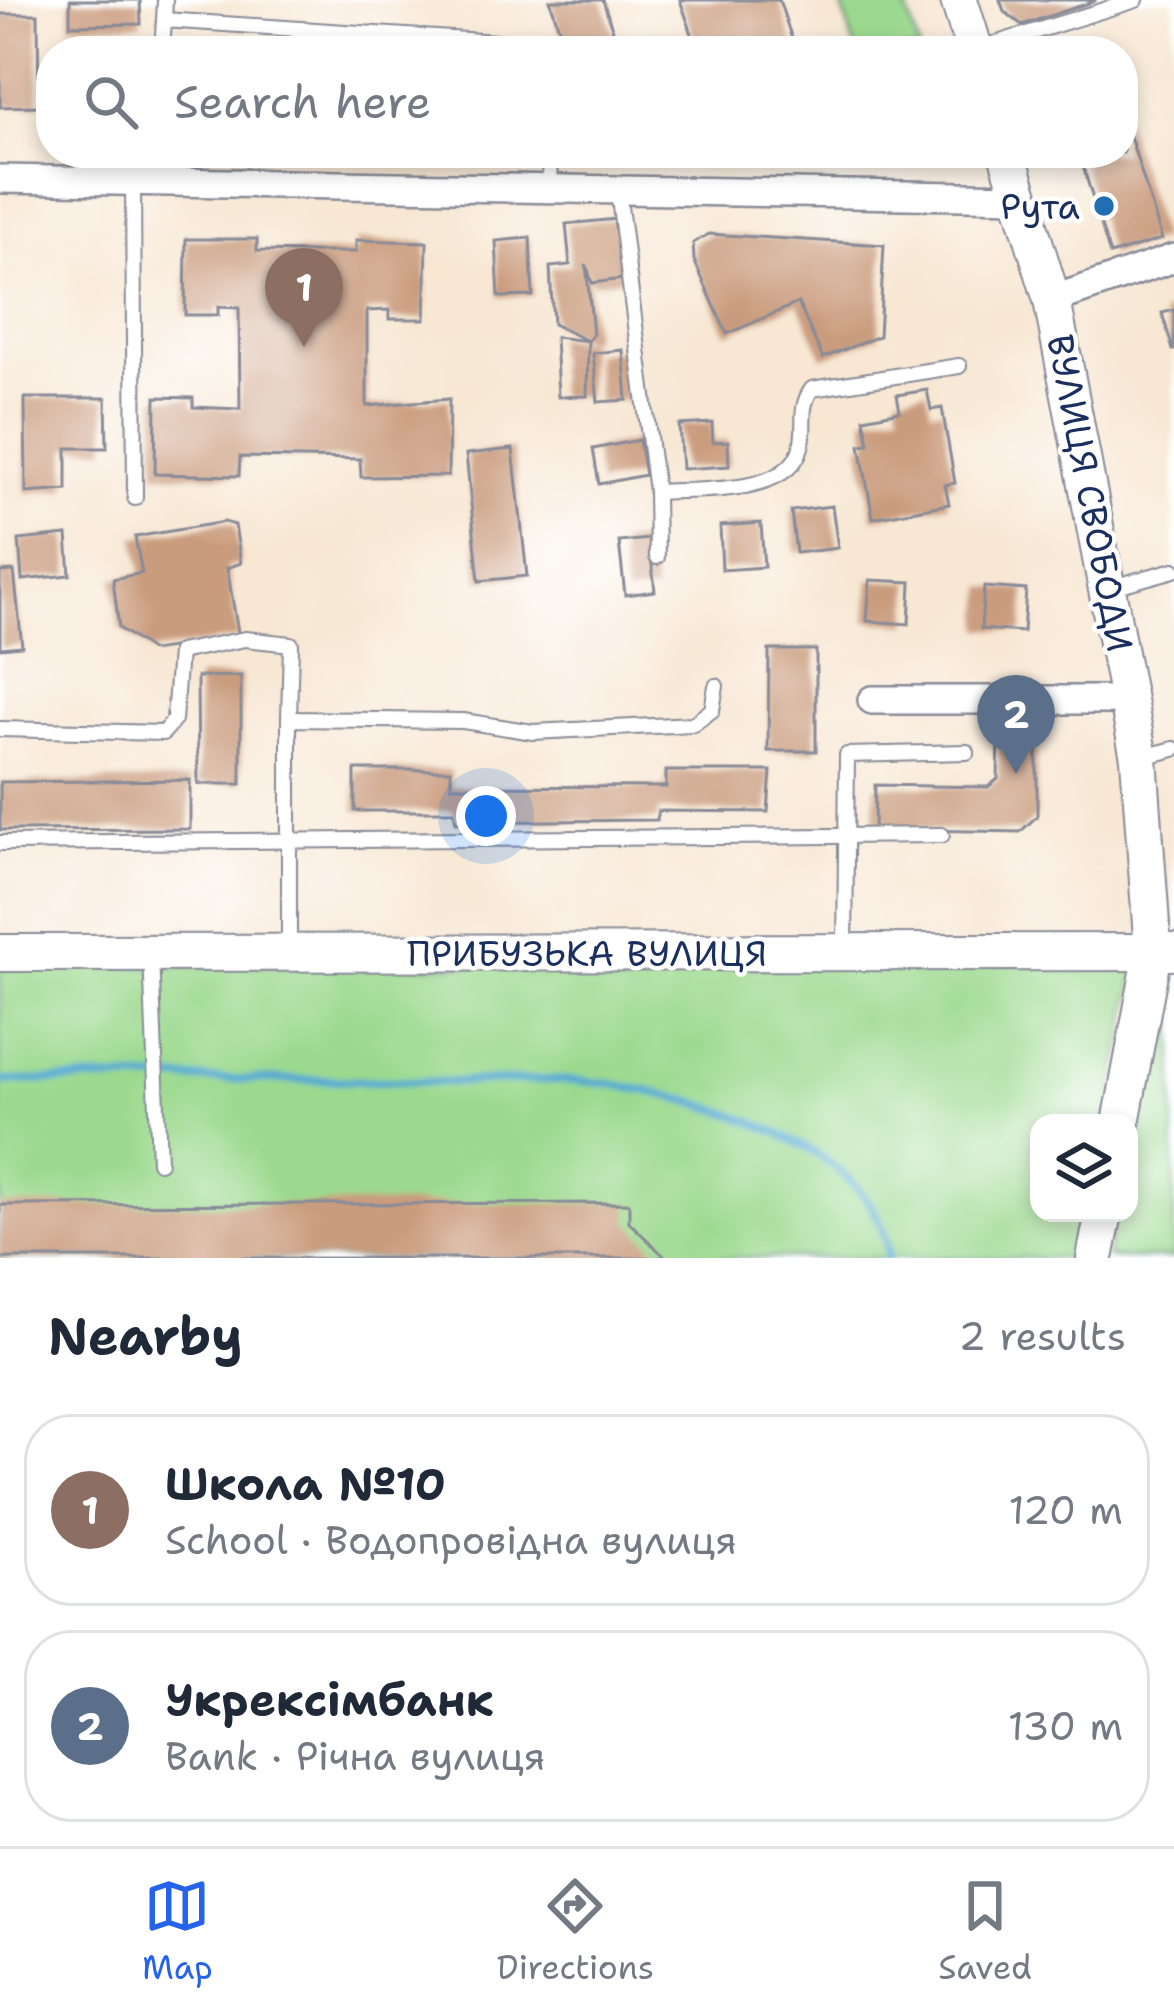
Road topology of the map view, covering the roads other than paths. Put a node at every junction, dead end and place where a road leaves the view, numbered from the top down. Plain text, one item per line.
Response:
1 (165, 0) edge
2 (959, 0) edge
3 (1136, 0) edge
4 (164, 20) junction
5 (163, 36) edge
6 (439, 36) edge
7 (970, 36) edge
8 (1022, 36) edge
9 (140, 168) edge
10 (550, 168) edge
11 (1011, 168) edge
12 (0, 179) edge
13 (134, 182) junction
14 (549, 189) junction
15 (618, 190) junction
16 (1020, 197) junction
17 (1174, 258) edge
18 (1052, 300) junction
19 (959, 366) dead end
20 (656, 492) junction
21 (135, 498) dead end
22 (657, 556) dead end
23 (1174, 570) edge
24 (1109, 588) junction
25 (716, 686) dead end
26 (872, 700) dead end
27 (1131, 700) junction
28 (289, 719) junction
29 (0, 730) edge
30 (967, 752) dead end
31 (1156, 753) edge
32 (847, 833) junction
33 (942, 835) dead end
34 (0, 843) edge
35 (290, 843) junction
36 (845, 952) junction
37 (1163, 952) edge
38 (0, 953) edge
39 (151, 953) junction
40 (289, 953) junction
41 (1123, 1114) edge
42 (159, 1162) dead end
43 (1102, 1222) edge
44 (1095, 1258) edge

1 - 4 lane
2 - 7 street
3 - 8 lane
4 - 5 lane
4 - 6 lane
9 - 13 lane
10 - 14 lane
11 - 16 street, ВУЛИЦЯ СВОБОДИ
12 - 13 street
13 - 14 street
13 - 21 lane
14 - 15 street
15 - 16 street
15 - 20 lane
16 - 18 street, ВУЛИЦЯ СВОБОДИ
17 - 18 street
18 - 24 street, ВУЛИЦЯ СВОБОДИ
19 - 20 lane
20 - 22 lane
23 - 24 lane
24 - 27 street, ВУЛИЦЯ СВОБОДИ
25 - 28 lane
26 - 27 street
27 - 31 street, ВУЛИЦЯ СВОБОДИ
28 - 29 lane
28 - 35 lane
30 - 32 lane
31 - 37 street, ВУЛИЦЯ СВОБОДИ
32 - 33 lane
32 - 35 lane
32 - 36 lane
34 - 35 lane
35 - 40 lane
36 - 37 street, ПРИБУЗЬКА ВУЛИЦЯ
36 - 40 street, ПРИБУЗЬКА ВУЛИЦЯ
37 - 41 street, ВУЛИЦЯ СВОБОДИ
38 - 39 street, ПРИБУЗЬКА ВУЛИЦЯ
39 - 40 street, ПРИБУЗЬКА ВУЛИЦЯ
39 - 42 lane
43 - 44 street

